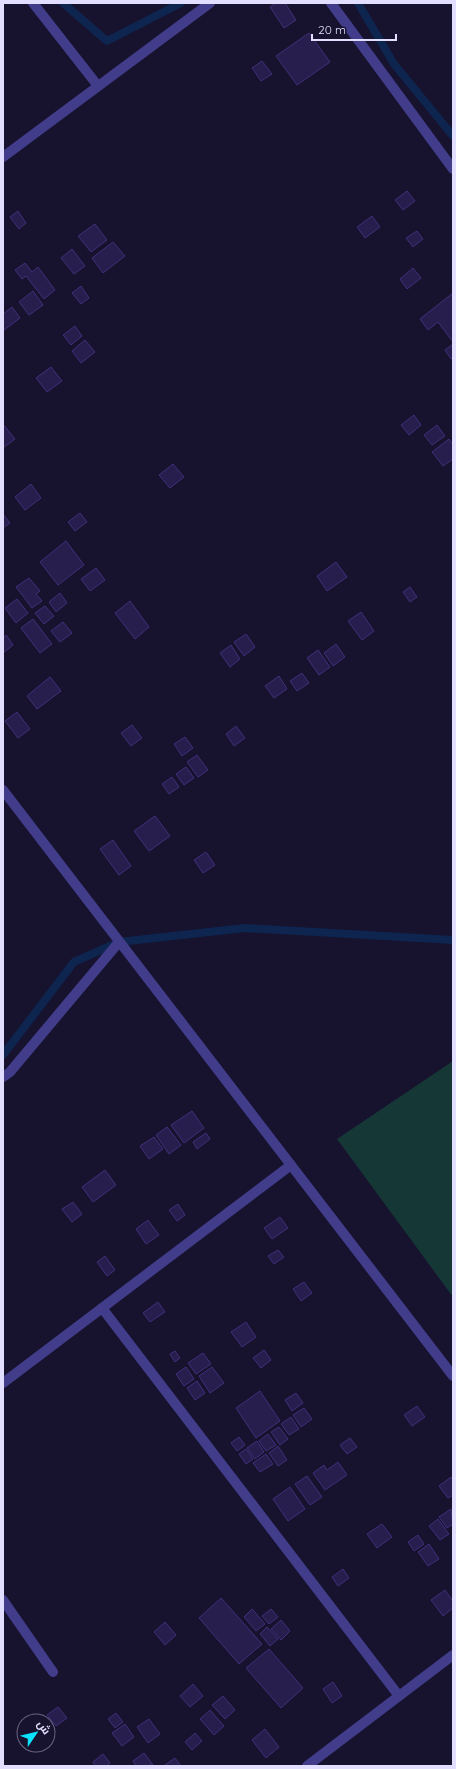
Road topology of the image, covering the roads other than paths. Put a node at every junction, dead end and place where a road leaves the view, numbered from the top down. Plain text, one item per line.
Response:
1 (33, 3) edge
2 (210, 3) edge
3 (331, 3) edge
4 (98, 86) junction
5 (3, 157) edge
6 (453, 169) edge
7 (3, 790) edge
8 (120, 942) junction
9 (3, 1076) edge
10 (290, 1165) junction
11 (102, 1308) junction
12 (453, 1376) edge
13 (3, 1383) edge
14 (3, 1600) edge
15 (453, 1655) edge
16 (53, 1672) dead end
17 (399, 1696) junction
18 (308, 1766) edge

1 - 4 street
2 - 4 street
3 - 6 street
4 - 5 street
7 - 8 street
8 - 9 street
8 - 10 street
10 - 11 street
10 - 12 street
11 - 13 street
11 - 17 street
14 - 16 street
15 - 17 street
17 - 18 street

